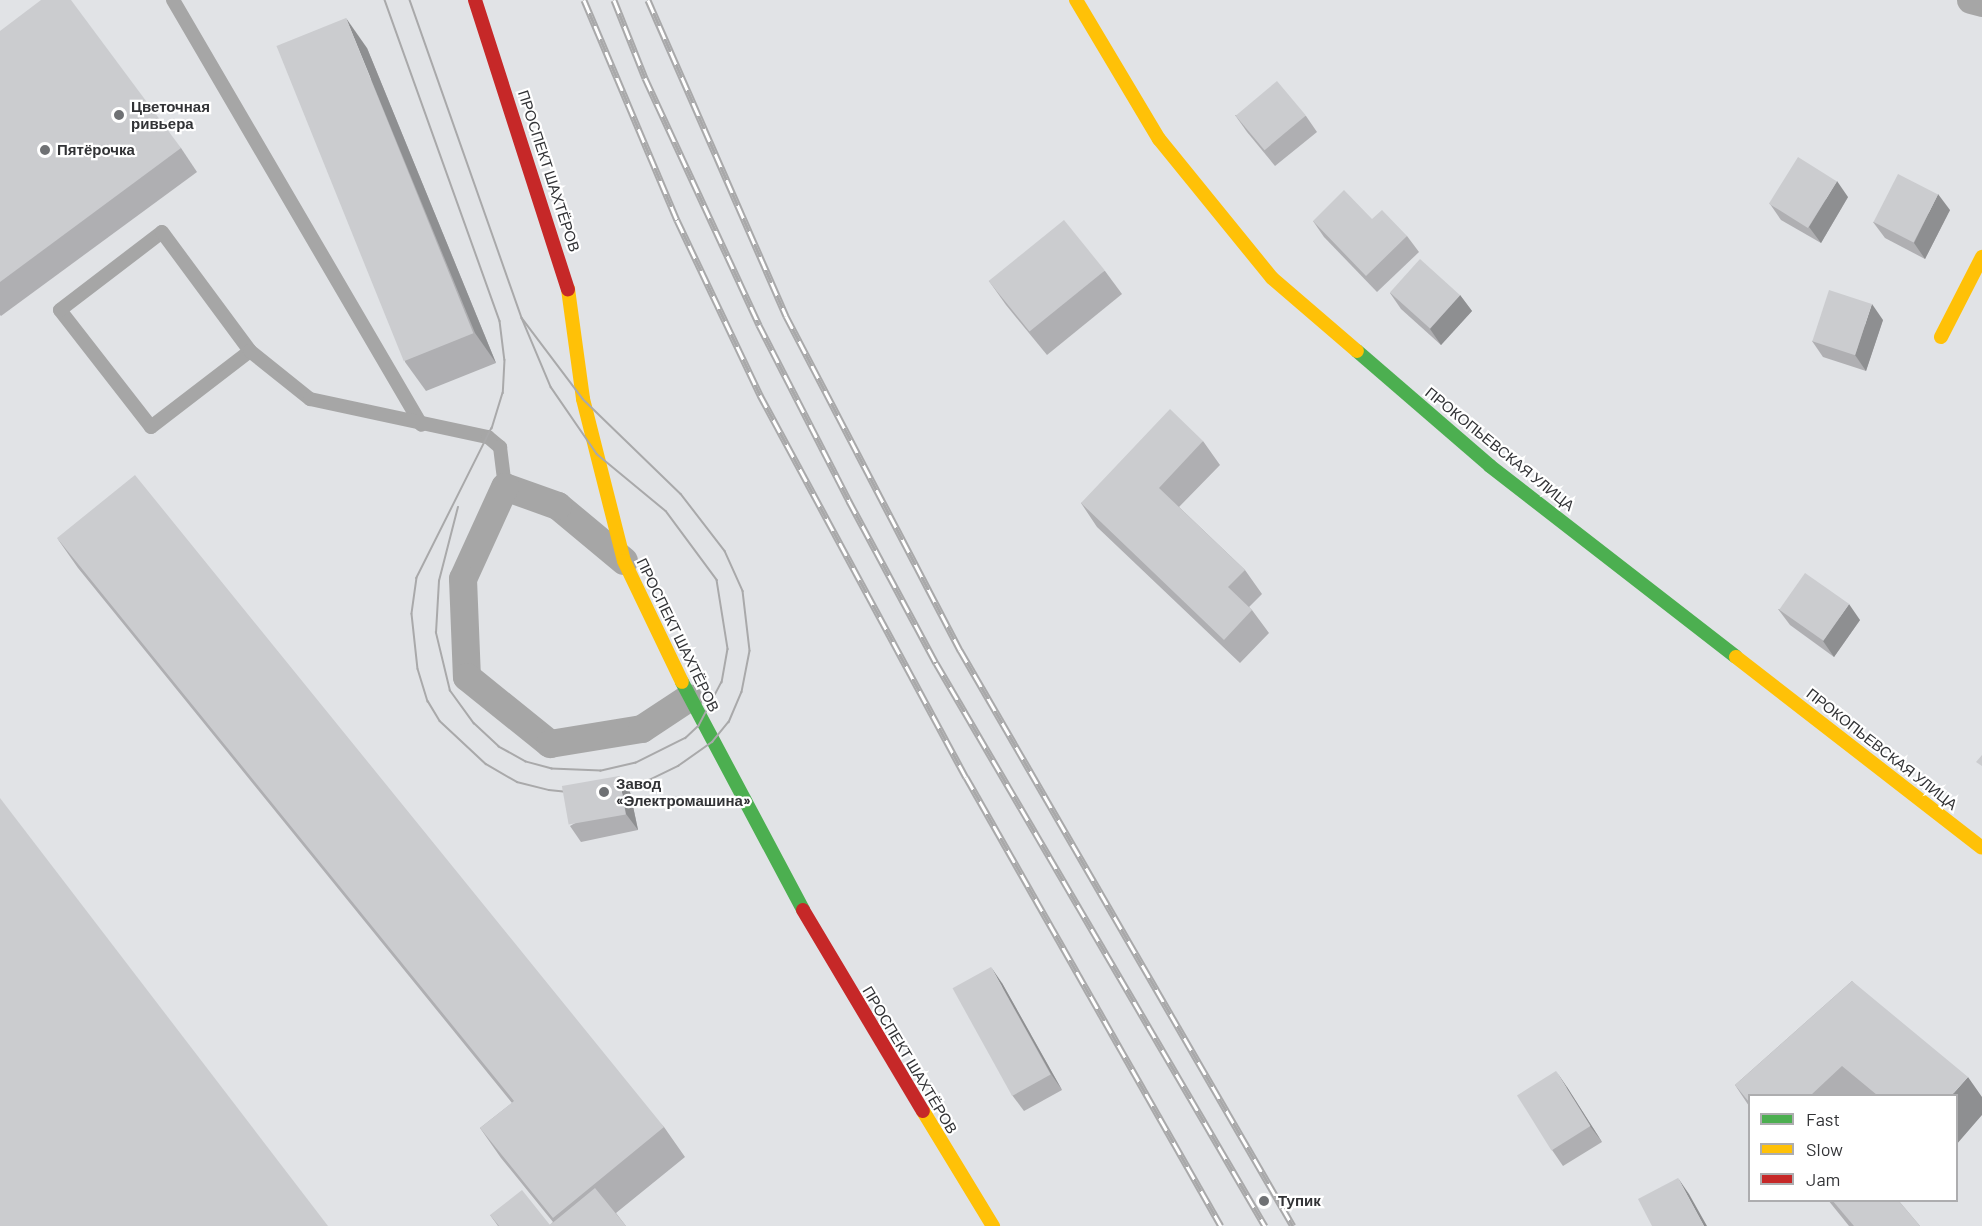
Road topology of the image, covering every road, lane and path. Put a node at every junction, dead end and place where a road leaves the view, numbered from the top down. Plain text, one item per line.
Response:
1 (173, 0) edge
2 (475, 0) edge
3 (1076, 0) edge
4 (1971, 0) edge
5 (1982, 3) edge
6 (1982, 257) edge
7 (1941, 337) dead end
8 (250, 351) junction
9 (421, 425) junction
10 (505, 487) junction
11 (624, 561) junction
12 (689, 698) junction
13 (1982, 848) edge
14 (993, 1226) edge

1 - 9 lane
2 - 11 street, ПРОСПЕКТ ШАХТЁРОВ
3 - 13 street, ПРОКОПЬЕВСКАЯ УЛИЦА
4 - 5 street
6 - 7 street
8 - 8 lane
8 - 9 lane
9 - 10 lane
10 - 11 street
10 - 12 street
11 - 12 street, ПРОСПЕКТ ШАХТЁРОВ
12 - 14 street, ПРОСПЕКТ ШАХТЁРОВ

